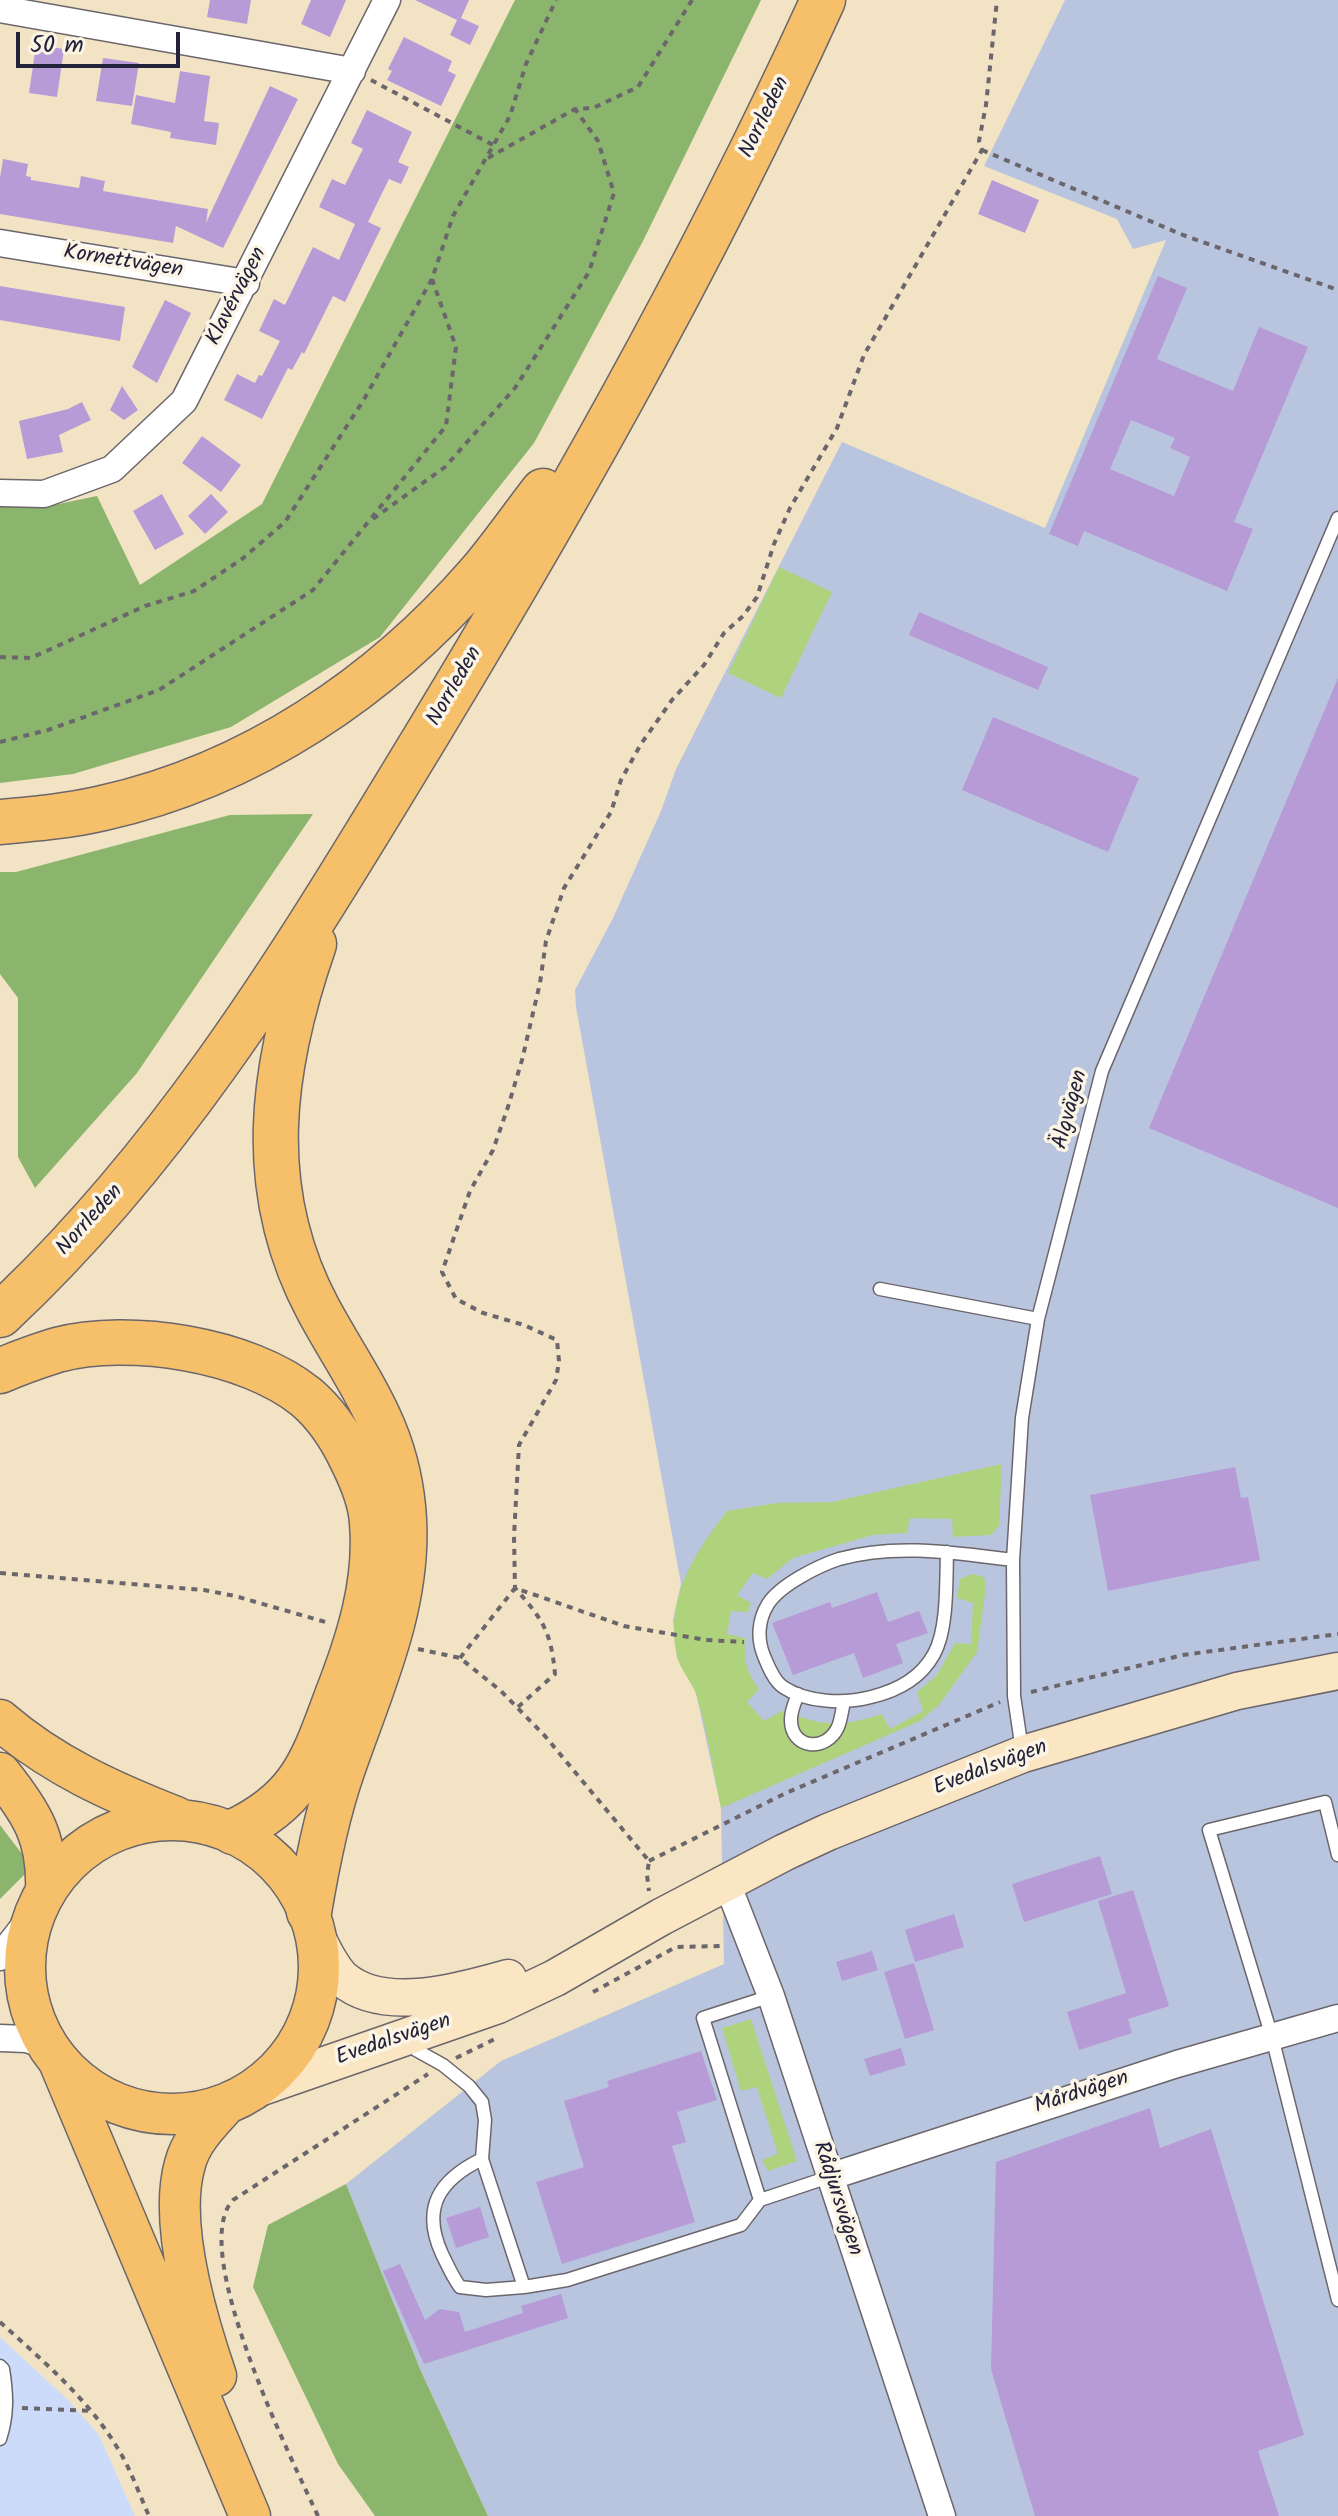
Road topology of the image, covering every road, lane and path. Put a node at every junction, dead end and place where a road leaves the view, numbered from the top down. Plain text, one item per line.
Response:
1 (387, 0) edge
2 (556, 0) edge
3 (692, 0) edge
4 (799, 0) edge
5 (823, 0) edge
6 (997, 0) edge
7 (0, 9) edge
8 (352, 71) junction
9 (575, 109) junction
10 (493, 145) junction
11 (982, 150) junction
12 (485, 159) junction
13 (0, 243) edge
14 (432, 279) junction
15 (246, 283) junction
16 (1338, 290) edge
17 (543, 491) junction
18 (0, 493) edge
19 (1338, 518) edge
20 (368, 523) junction
21 (0, 657) edge
22 (0, 742) edge
23 (0, 822) edge
24 (340, 880) junction
25 (0, 1288) edge
26 (880, 1289) dead end
27 (0, 1315) edge
28 (1038, 1319) junction
29 (0, 1371) edge
30 (947, 1552) junction
31 (1013, 1560) junction
32 (0, 1573) edge
33 (515, 1588) junction
34 (333, 1624) dead end
35 (1338, 1634) edge
36 (760, 1645) junction
37 (416, 1648) dead end
38 (460, 1658) junction
39 (1338, 1671) edge
40 (798, 1694) junction
41 (1014, 1696) junction
42 (844, 1702) junction
43 (518, 1707) junction
44 (0, 1720) edge
45 (1023, 1754) junction
46 (0, 1773) edge
47 (184, 1820) junction
48 (233, 1832) junction
49 (1338, 1855) edge
50 (727, 1883) junction
51 (40, 1901) junction
52 (661, 1917) junction
53 (313, 1924) junction
54 (748, 1937) junction
55 (0, 1957) edge
56 (585, 1996) dead end
57 (771, 1996) junction
58 (1338, 2018) edge
59 (507, 2033) dead end
60 (406, 2037) junction
61 (1272, 2037) junction
62 (0, 2038) edge
63 (53, 2053) junction
64 (443, 2065) junction
65 (238, 2098) junction
66 (482, 2159) junction
67 (829, 2177) junction
68 (760, 2200) junction
69 (524, 2287) junction
70 (1338, 2300) edge
71 (0, 2322) edge
72 (0, 2366) edge
73 (7, 2407) junction
74 (92, 2411) junction
75 (0, 2439) edge
76 (149, 2516) edge
77 (250, 2516) edge
78 (275, 2516) edge
79 (318, 2516) edge
80 (942, 2516) edge

1 - 8 street, Klavérvägen
2 - 10 path
3 - 9 path
4 - 17 highway, Norrleden
5 - 24 highway, Norrleden
6 - 11 path
7 - 8 street
8 - 10 path
8 - 15 street, Klavérvägen
9 - 12 path
9 - 20 path
10 - 12 path
11 - 16 path
11 - 33 path
12 - 14 path
13 - 15 street, Kornettvägen
14 - 20 path
14 - 21 path
15 - 18 street, Klavérvägen
17 - 23 highway
17 - 25 highway, Norrleden
19 - 28 lane, Älgvägen
20 - 22 path
24 - 27 highway, Norrleden
24 - 53 highway
26 - 28 lane
28 - 31 lane, Älgvägen
29 - 48 highway
30 - 31 lane
30 - 36 lane
30 - 42 lane
31 - 41 lane, Älgvägen
32 - 34 path
33 - 36 path
33 - 38 path
33 - 43 path
35 - 41 path
36 - 40 lane
37 - 38 path
38 - 43 path
39 - 45 street, Evedalsvägen
40 - 42 lane
40 - 42 lane
41 - 43 path
41 - 45 lane, Älgvägen
44 - 47 main road
45 - 50 street, Evedalsvägen
46 - 51 main road
47 - 48 main road
47 - 51 main road
48 - 53 main road
49 - 61 lane
50 - 52 street, Evedalsvägen
50 - 54 street, Rådjursvägen
51 - 55 street
51 - 63 main road
52 - 53 street, Evedalsvägen
52 - 60 street, Evedalsvägen
53 - 65 main road
54 - 56 path
54 - 57 street, Rådjursvägen
57 - 67 street, Rådjursvägen
57 - 68 lane
58 - 61 street, Mårdvägen
59 - 64 path
60 - 64 lane
60 - 65 street, Evedalsvägen
61 - 67 street, Mårdvägen
61 - 70 lane
62 - 63 street
63 - 65 main road
63 - 77 main road
64 - 66 lane
64 - 79 path
65 - 78 main road
66 - 69 lane
66 - 69 lane
67 - 68 lane
67 - 80 street, Rådjursvägen
68 - 69 lane
71 - 74 path
72 - 73 lane
73 - 74 path
73 - 75 lane
74 - 76 path

